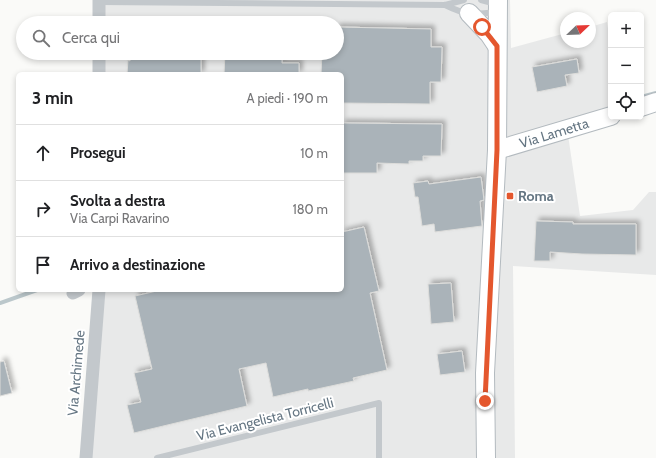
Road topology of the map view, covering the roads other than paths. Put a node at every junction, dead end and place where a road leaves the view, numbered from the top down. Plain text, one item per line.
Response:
1 (99, 1) edge
2 (494, 4) edge
3 (445, 5) junction
4 (466, 7) edge
5 (99, 16) edge
6 (497, 46) junction
7 (99, 60) edge
8 (99, 72) edge
9 (656, 102) edge
10 (644, 106) edge
11 (608, 117) edge
12 (497, 150) junction
13 (99, 292) edge
14 (86, 458) edge
15 (157, 458) edge
16 (379, 458) edge
17 (486, 458) edge

1 - 3 lane
1 - 5 street
2 - 4 lane
2 - 6 main road
3 - 4 lane
3 - 4 lane
4 - 6 main road
6 - 12 main road
7 - 8 street
9 - 10 main road
11 - 12 main road, Via Lametta
12 - 17 main road
13 - 14 street, Via Archimede
15 - 16 lane, Via Evangelista Torricelli

